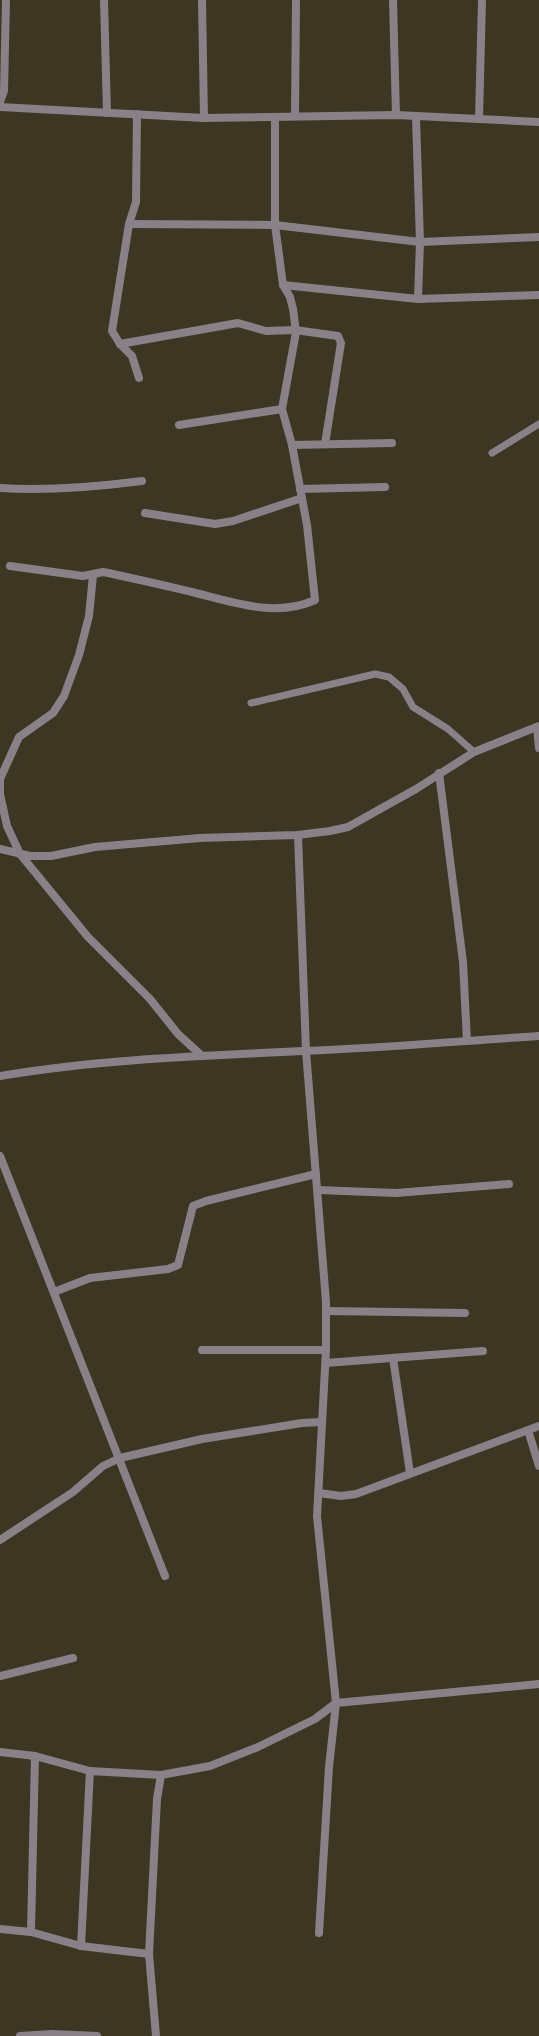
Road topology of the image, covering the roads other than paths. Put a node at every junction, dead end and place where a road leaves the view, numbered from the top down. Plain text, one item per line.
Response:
1 (6, 0) edge
2 (104, 0) edge
3 (202, 0) edge
4 (296, 0) edge
5 (393, 0) edge
6 (482, 0) edge
7 (0, 102) edge
8 (0, 107) edge
9 (107, 113) junction
10 (137, 114) junction
11 (295, 116) junction
12 (396, 116) junction
13 (416, 117) junction
14 (204, 118) junction
15 (275, 118) junction
16 (479, 119) junction
17 (539, 122) edge
18 (129, 224) junction
19 (275, 225) junction
20 (539, 237) edge
21 (420, 242) junction
22 (283, 285) junction
23 (539, 295) edge
24 (418, 299) junction
25 (295, 330) junction
26 (120, 344) junction
27 (139, 378) dead end
28 (282, 409) junction
29 (539, 424) edge
30 (179, 425) dead end
31 (392, 443) dead end
32 (325, 444) junction
33 (292, 445) junction
34 (492, 453) dead end
35 (142, 480) dead end
36 (385, 487) dead end
37 (0, 488) edge
38 (300, 489) junction
39 (302, 498) junction
40 (145, 513) dead end
41 (10, 566) dead end
42 (93, 575) junction
43 (251, 703) dead end
44 (538, 726) edge
45 (539, 748) edge
46 (474, 752) junction
47 (439, 773) junction
48 (0, 779) edge
49 (298, 835) junction
50 (0, 850) edge
51 (20, 854) junction
52 (539, 1036) edge
53 (467, 1041) junction
54 (306, 1051) junction
55 (202, 1056) junction
56 (0, 1076) edge
57 (0, 1156) edge
58 (316, 1174) junction
59 (509, 1184) dead end
60 (318, 1190) junction
61 (54, 1292) junction
62 (326, 1311) junction
63 (465, 1313) dead end
64 (202, 1350) dead end
65 (326, 1350) junction
66 (483, 1350) dead end
67 (393, 1358) junction
68 (326, 1363) junction
69 (321, 1422) junction
70 (539, 1426) edge
71 (528, 1430) junction
72 (120, 1458) junction
73 (539, 1466) edge
74 (410, 1473) junction
75 (319, 1493) junction
76 (0, 1540) edge
77 (165, 1576) dead end
78 (73, 1658) dead end
79 (0, 1676) edge
80 (539, 1684) edge
81 (336, 1703) junction
82 (0, 1752) edge
83 (35, 1756) junction
84 (90, 1771) junction
85 (161, 1775) junction
86 (0, 1929) edge
87 (31, 1932) junction
88 (319, 1933) dead end
89 (81, 1946) junction
90 (149, 1954) junction
91 (20, 2036) edge
92 (97, 2036) edge
93 (156, 2036) edge

1 - 7 street
2 - 9 street
3 - 14 street
4 - 11 street
5 - 12 street
6 - 16 street
8 - 9 street
9 - 10 street
10 - 14 street
10 - 18 street
11 - 12 street
11 - 15 street
12 - 13 street
13 - 16 street
13 - 21 street
14 - 15 street
15 - 19 street
16 - 17 street
18 - 19 street
18 - 26 street
19 - 21 street
19 - 22 street
20 - 21 street
21 - 24 street
22 - 24 street
22 - 25 street
23 - 24 street
25 - 26 street
25 - 28 street
25 - 32 street
26 - 27 street
28 - 30 street
28 - 33 street
29 - 34 lane
31 - 32 street
32 - 33 street
33 - 38 street
35 - 37 street
36 - 38 street
38 - 39 street
39 - 40 street
39 - 42 street
41 - 42 street
42 - 48 street
43 - 46 lane
44 - 45 street
44 - 46 street
46 - 47 street
47 - 49 street
47 - 53 street
48 - 51 street
49 - 51 street
49 - 54 street
50 - 51 street
51 - 55 street
52 - 53 street
53 - 54 street
54 - 55 street
54 - 58 street
55 - 56 street
57 - 61 street
58 - 60 street
58 - 61 street
59 - 60 street
60 - 62 street
61 - 72 street
62 - 63 street
62 - 65 street
64 - 65 street
65 - 68 street
66 - 67 street
67 - 68 street
67 - 74 street
68 - 69 street
69 - 72 street
69 - 75 street
70 - 71 street
71 - 73 street
71 - 74 street
72 - 76 street
72 - 77 street
74 - 75 street
75 - 81 street
78 - 79 street
80 - 81 street
81 - 85 street
81 - 88 street
82 - 83 street
83 - 84 street
83 - 87 street
84 - 85 street
84 - 89 street
85 - 90 street
86 - 87 street
87 - 89 street
89 - 90 street
90 - 93 street
91 - 92 street

